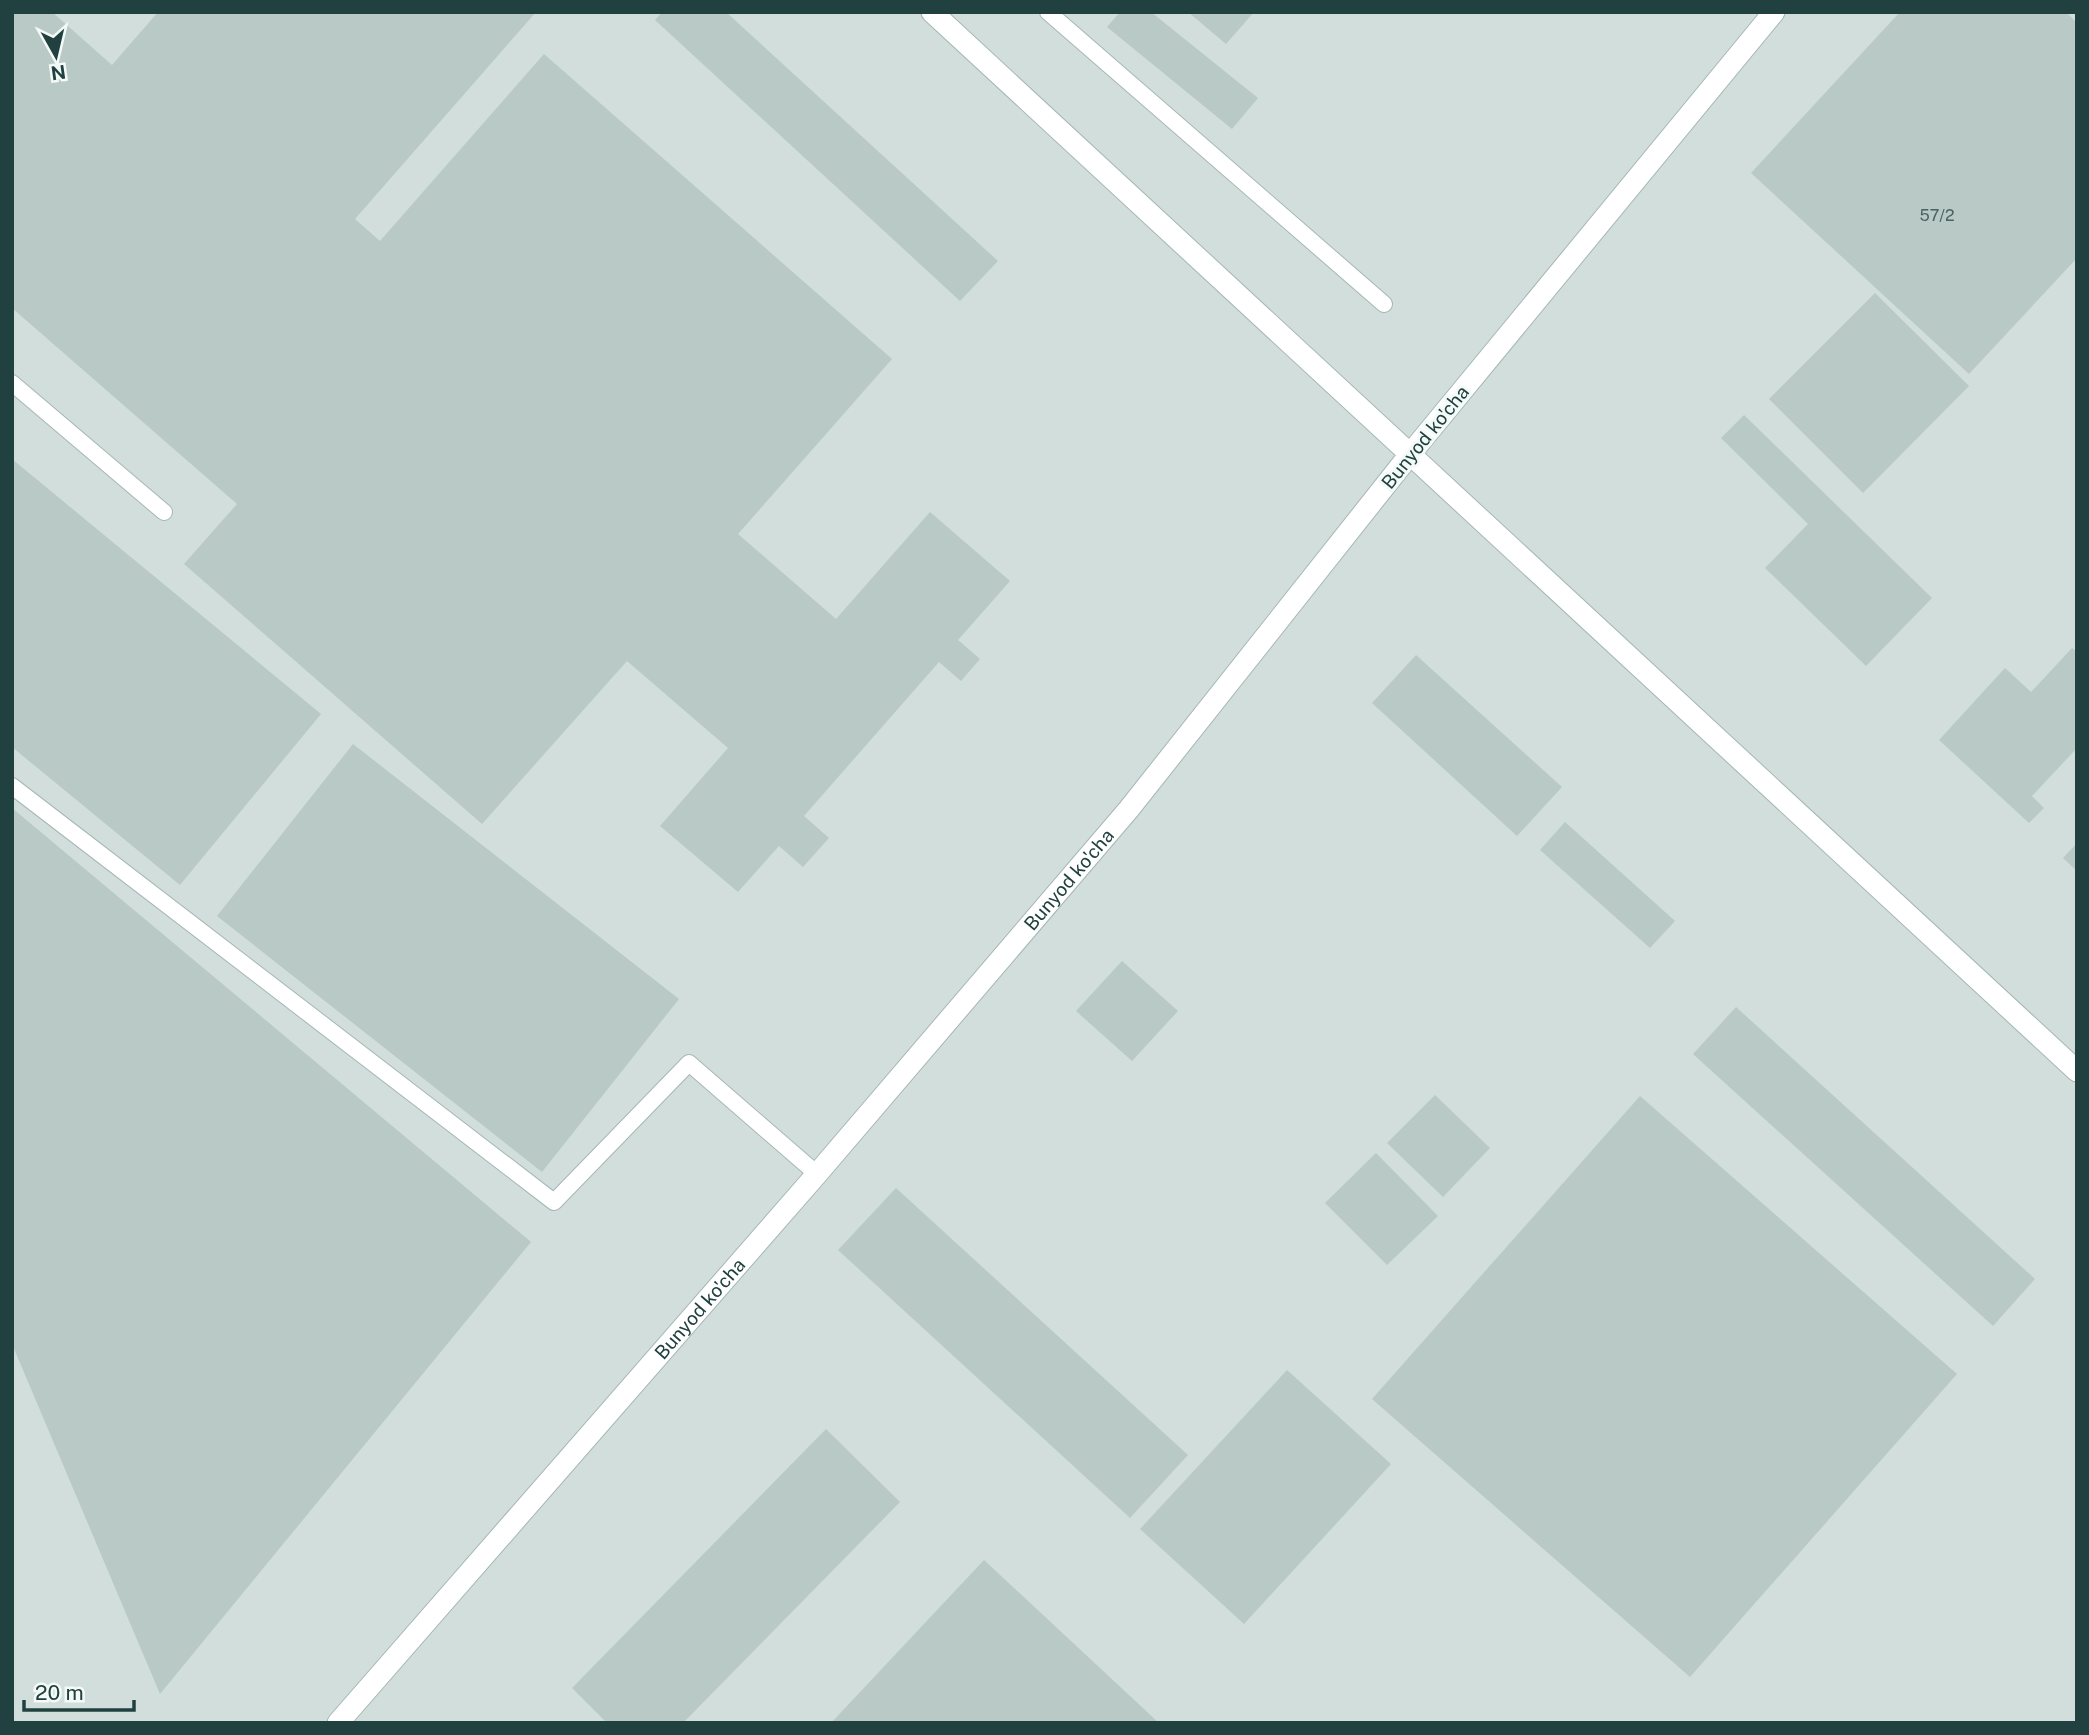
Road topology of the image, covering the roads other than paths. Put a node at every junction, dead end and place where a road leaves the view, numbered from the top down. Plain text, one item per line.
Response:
1 (932, 12) edge
2 (1048, 12) edge
3 (1774, 12) edge
4 (1384, 304) dead end
5 (12, 383) edge
6 (1411, 453) junction
7 (164, 512) dead end
8 (12, 786) edge
9 (2077, 1071) edge
10 (817, 1174) junction
11 (338, 1723) edge

1 - 6 street
2 - 4 lane
3 - 6 street, Bunyod ko'cha
5 - 7 lane
6 - 9 street
6 - 10 street, Bunyod ko'cha
8 - 10 lane
10 - 11 street, Bunyod ko'cha

